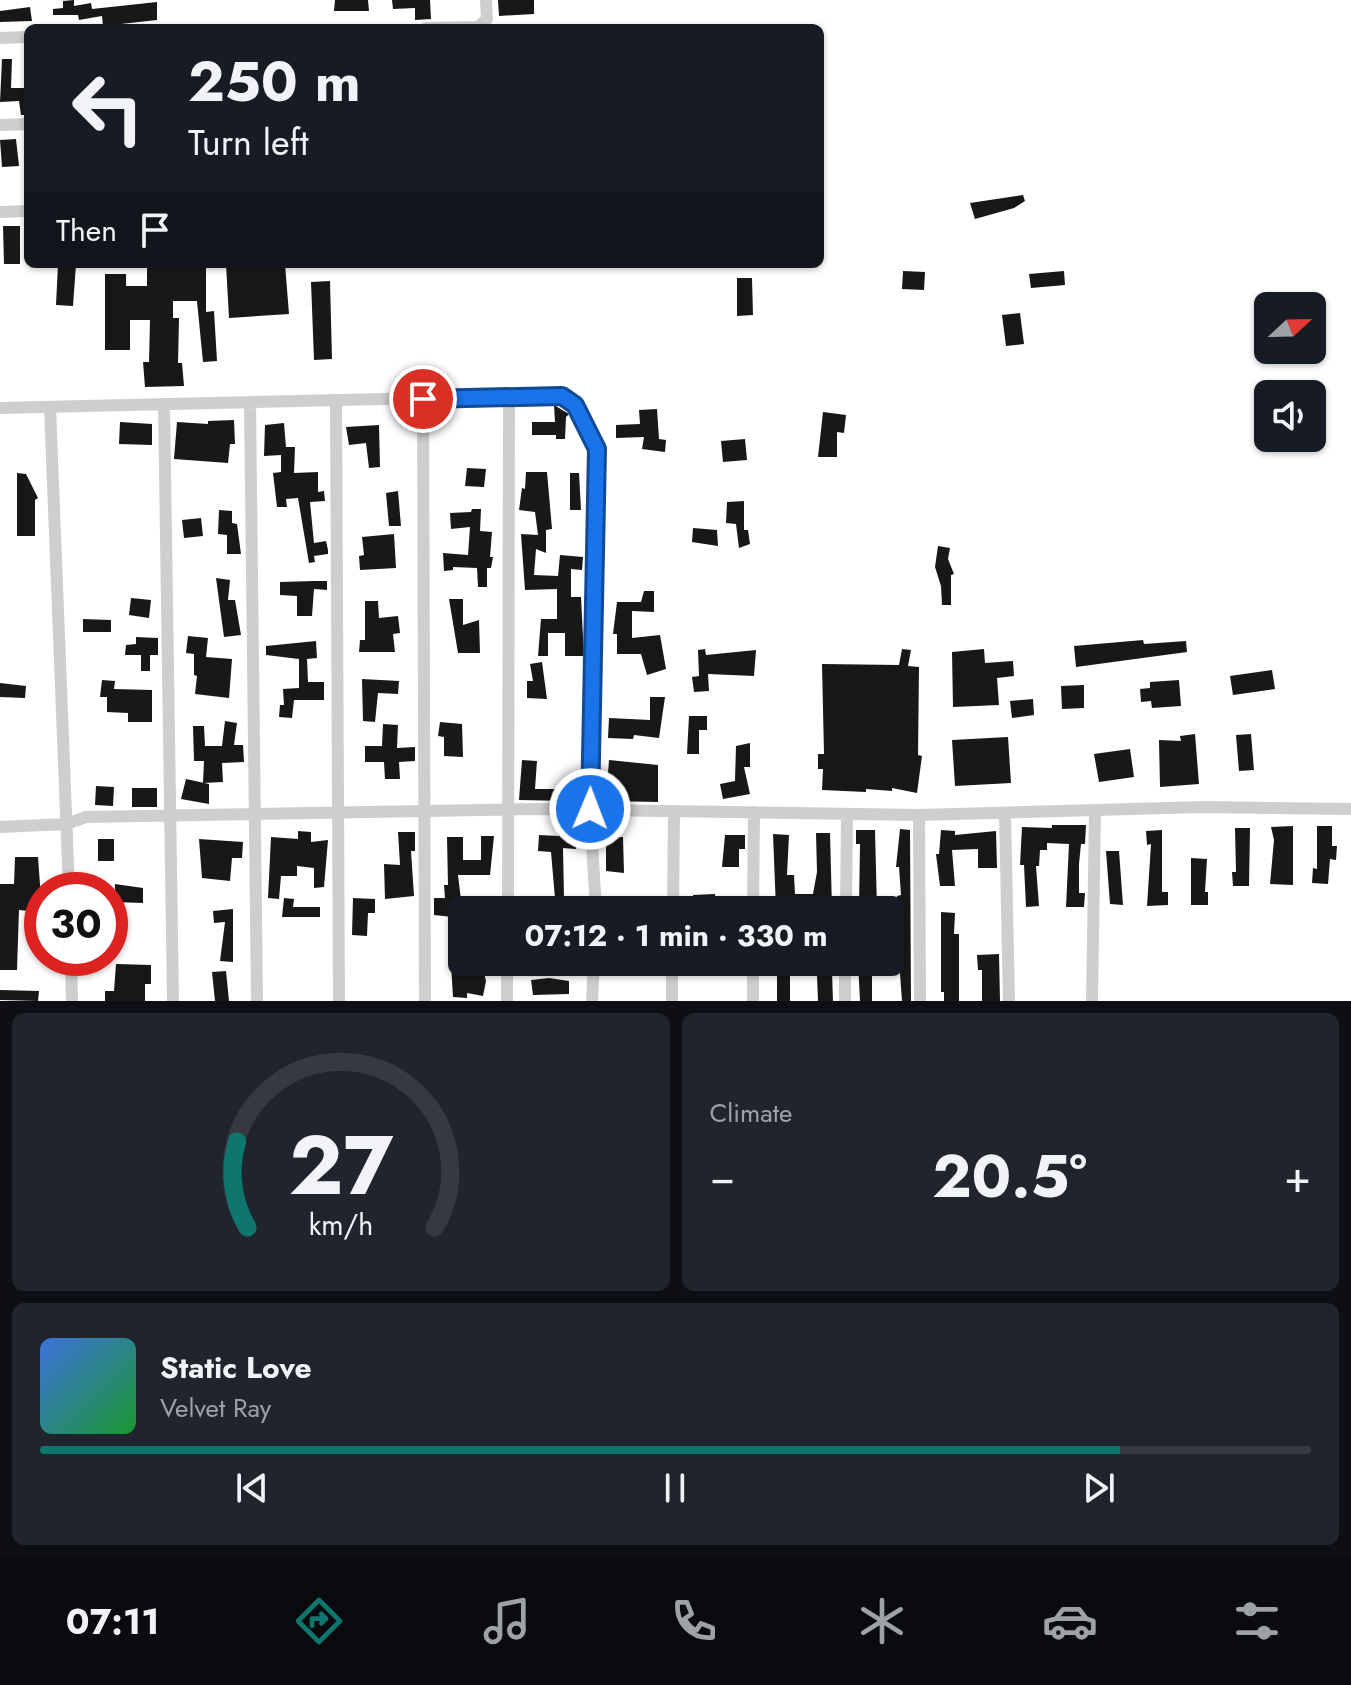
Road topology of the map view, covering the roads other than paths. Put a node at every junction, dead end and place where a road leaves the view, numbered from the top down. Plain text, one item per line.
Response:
1 (486, 0) edge
2 (481, 24) edge
3 (24, 37) edge
4 (0, 38) edge
5 (24, 124) edge
6 (0, 125) edge
7 (24, 211) edge
8 (0, 212) edge
9 (509, 397) junction
10 (423, 399) junction
11 (336, 401) junction
12 (250, 403) junction
13 (164, 404) junction
14 (50, 407) junction
15 (0, 408) edge
16 (509, 809) junction
17 (590, 809) junction
18 (1351, 809) edge
19 (674, 811) junction
20 (424, 812) junction
21 (754, 812) junction
22 (1095, 812) junction
23 (255, 813) junction
24 (340, 813) junction
25 (847, 814) junction
26 (1005, 814) junction
27 (919, 815) junction
28 (171, 816) junction
29 (66, 824) junction
30 (0, 827) edge
31 (68, 872) edge
32 (508, 896) edge
33 (595, 896) edge
34 (673, 896) edge
35 (753, 896) edge
36 (846, 896) edge
37 (71, 976) edge
38 (507, 976) edge
39 (593, 976) edge
40 (672, 976) edge
41 (753, 976) edge
42 (845, 976) edge
43 (72, 1001) edge
44 (173, 1001) edge
45 (257, 1001) edge
46 (339, 1001) edge
47 (425, 1001) edge
48 (507, 1001) edge
49 (592, 1001) edge
50 (672, 1001) edge
51 (753, 1001) edge
52 (845, 1001) edge
53 (920, 1001) edge
54 (1009, 1001) edge
55 (1092, 1001) edge

1 - 2 street
3 - 4 street
5 - 6 street
7 - 8 street
9 - 10 street
9 - 16 street
9 - 17 street
10 - 11 street
10 - 20 street
11 - 12 street
11 - 24 street
12 - 13 street
12 - 23 street
13 - 14 street
13 - 28 street
14 - 15 street
14 - 29 street
16 - 17 street
16 - 20 street
16 - 32 street
17 - 19 street
17 - 33 street
18 - 22 street
19 - 21 street
19 - 34 street
20 - 24 street
20 - 47 street
21 - 25 street
21 - 35 street
22 - 26 street
22 - 55 street
23 - 24 street
23 - 28 street
23 - 45 street
24 - 46 street
25 - 27 street
25 - 36 street
26 - 27 street
26 - 54 street
27 - 53 street
28 - 29 street
28 - 44 street
29 - 30 street
29 - 31 street
37 - 43 street
38 - 48 street
39 - 49 street
40 - 50 street
41 - 51 street
42 - 52 street

